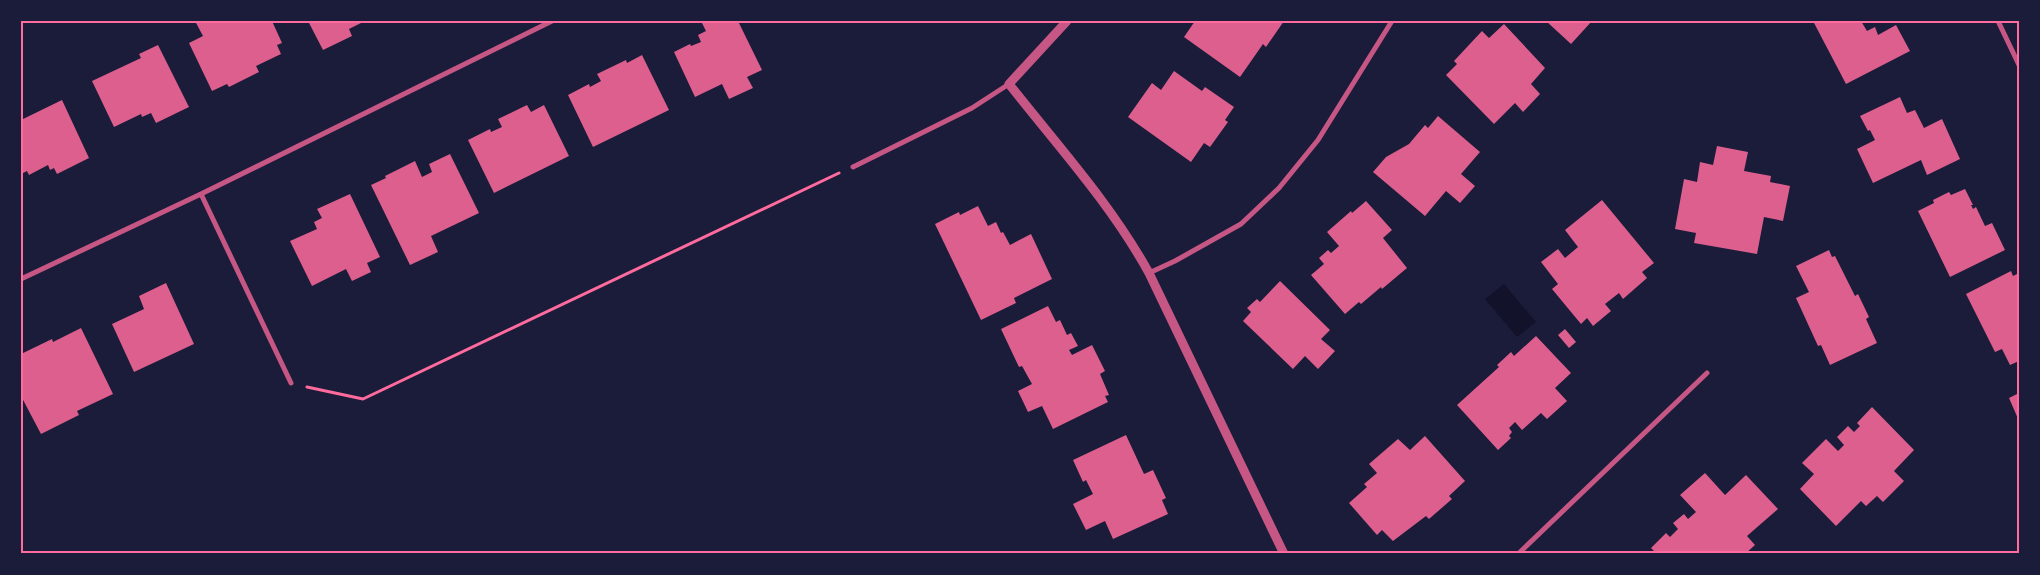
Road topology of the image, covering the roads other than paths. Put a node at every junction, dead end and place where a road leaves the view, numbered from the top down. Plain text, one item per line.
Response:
1 (552, 21) edge
2 (1067, 21) edge
3 (1392, 21) edge
4 (1998, 21) edge
5 (2019, 65) edge
6 (1009, 84) junction
7 (853, 166) road end
8 (200, 194) junction
9 (1149, 273) junction
10 (21, 279) edge
11 (1707, 373) dead end
12 (291, 383) road end
13 (1284, 554) edge
14 (1518, 554) edge

1 - 8 street
2 - 6 street
3 - 9 street
4 - 5 street
6 - 7 street
6 - 9 street
8 - 10 street
8 - 12 street
9 - 13 street
11 - 14 street

